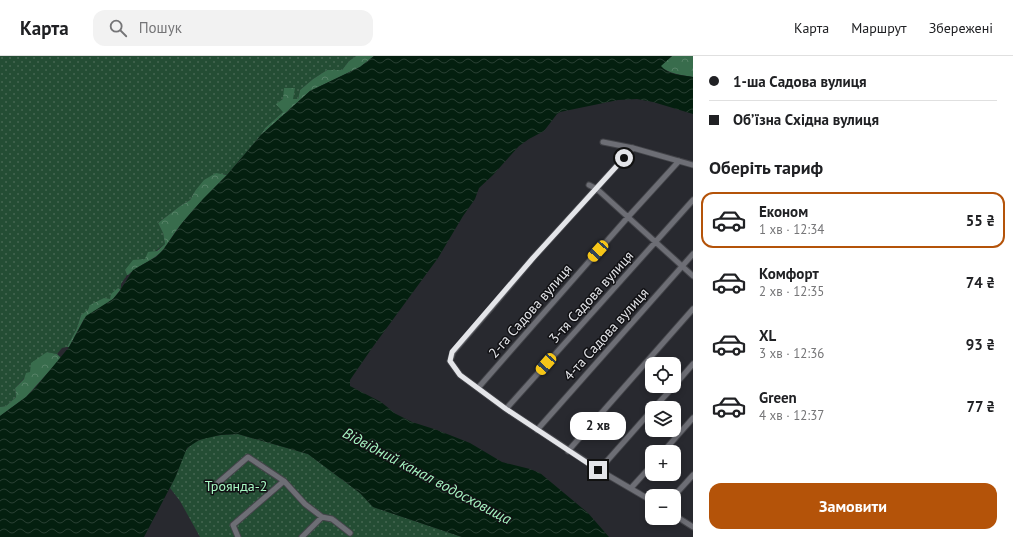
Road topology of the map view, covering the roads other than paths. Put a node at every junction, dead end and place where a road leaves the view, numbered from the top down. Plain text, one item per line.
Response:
1 (603, 142) dead end
2 (633, 148) junction
3 (679, 161) junction
4 (693, 165) edge
5 (589, 185) dead end
6 (596, 189) junction
7 (693, 200) edge
8 (628, 217) junction
9 (656, 242) junction
10 (693, 254) edge
11 (682, 266) junction
12 (693, 276) edge
13 (693, 309) edge
14 (693, 364) edge
15 (681, 378) edge
16 (478, 388) junction
17 (668, 393) edge
18 (660, 401) edge
19 (506, 409) junction
20 (645, 418) edge
21 (693, 418) edge
22 (537, 430) junction
23 (669, 445) edge
24 (568, 451) junction
25 (598, 470) junction
26 (645, 473) edge
27 (693, 475) edge
28 (284, 480) junction
29 (631, 488) junction
30 (211, 489) dead end
31 (680, 489) edge
32 (645, 497) edge
33 (322, 517) junction
34 (681, 519) edge
35 (693, 527) edge
36 (350, 533) dead end
37 (238, 537) edge
38 (302, 537) edge

1 - 2 street
2 - 3 street
2 - 6 street
3 - 4 street
3 - 8 street, 2-га Садова вулиця
5 - 6 street
6 - 8 street
6 - 16 street
7 - 9 street, 3-тя Садова вулиця
8 - 9 street
8 - 16 street, 2-га Садова вулиця
9 - 11 street
9 - 19 street, 3-тя Садова вулиця
10 - 11 street, 4-та Садова вулиця
11 - 12 street
11 - 22 street, 4-та Садова вулиця
13 - 24 street
14 - 15 street
16 - 19 street
17 - 18 street
19 - 22 street
20 - 25 street
21 - 23 street
22 - 24 street
24 - 25 street
25 - 29 street
26 - 29 street
27 - 31 street
28 - 30 street
28 - 33 street
28 - 37 street
29 - 32 street
33 - 36 street
33 - 38 street
34 - 35 street

